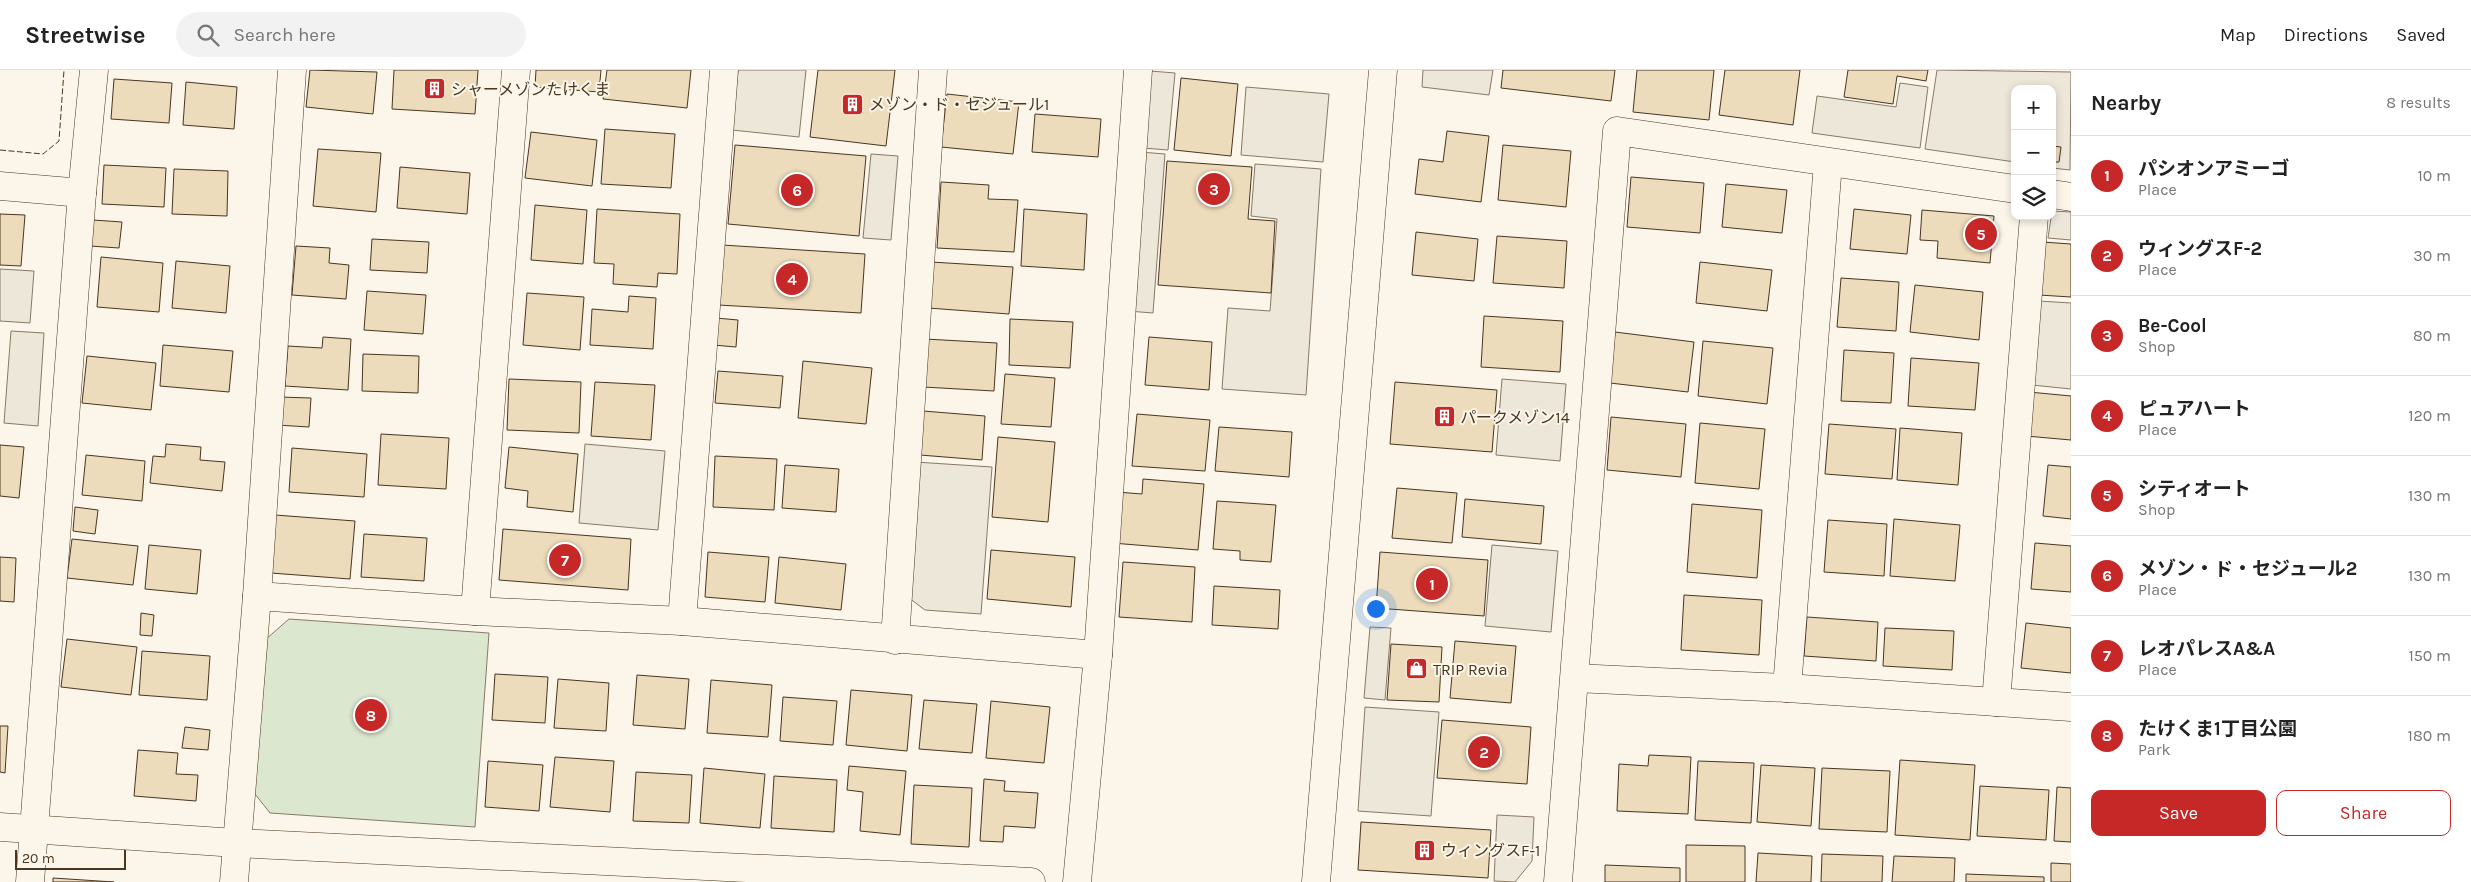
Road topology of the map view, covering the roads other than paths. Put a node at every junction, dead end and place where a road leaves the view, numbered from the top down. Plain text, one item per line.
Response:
1 (94, 70) edge
2 (292, 70) edge
3 (516, 70) edge
4 (724, 70) edge
5 (933, 70) edge
6 (1138, 70) edge
7 (1383, 70) edge
8 (1828, 163) junction
9 (0, 186) edge
10 (2011, 188) edge
11 (82, 193) junction
12 (2056, 195) edge
13 (2071, 197) edge
14 (2034, 220) edge
15 (257, 596) junction
16 (475, 611) junction
17 (682, 621) junction
18 (895, 640) junction
19 (1098, 655) junction
20 (1575, 678) junction
21 (1787, 688) junction
22 (1996, 702) junction
23 (2071, 707) edge
24 (0, 827) edge
25 (34, 829) junction
26 (236, 843) junction
27 (30, 882) edge
28 (234, 882) edge
29 (1032, 882) edge
30 (1077, 882) edge
31 (1316, 882) edge
32 (1558, 882) edge

1 - 11 street
2 - 15 street
3 - 16 street
4 - 17 street
5 - 18 street
6 - 19 street
7 - 31 street
8 - 10 street
8 - 20 street
8 - 21 street
9 - 11 street
11 - 25 street
12 - 13 street
14 - 22 street
15 - 16 street
15 - 26 street
16 - 17 street
17 - 18 street
18 - 19 street
19 - 30 street
20 - 21 street
20 - 32 street
21 - 22 street
22 - 23 street
24 - 25 street
25 - 26 street
25 - 27 street
26 - 28 street
26 - 29 street

